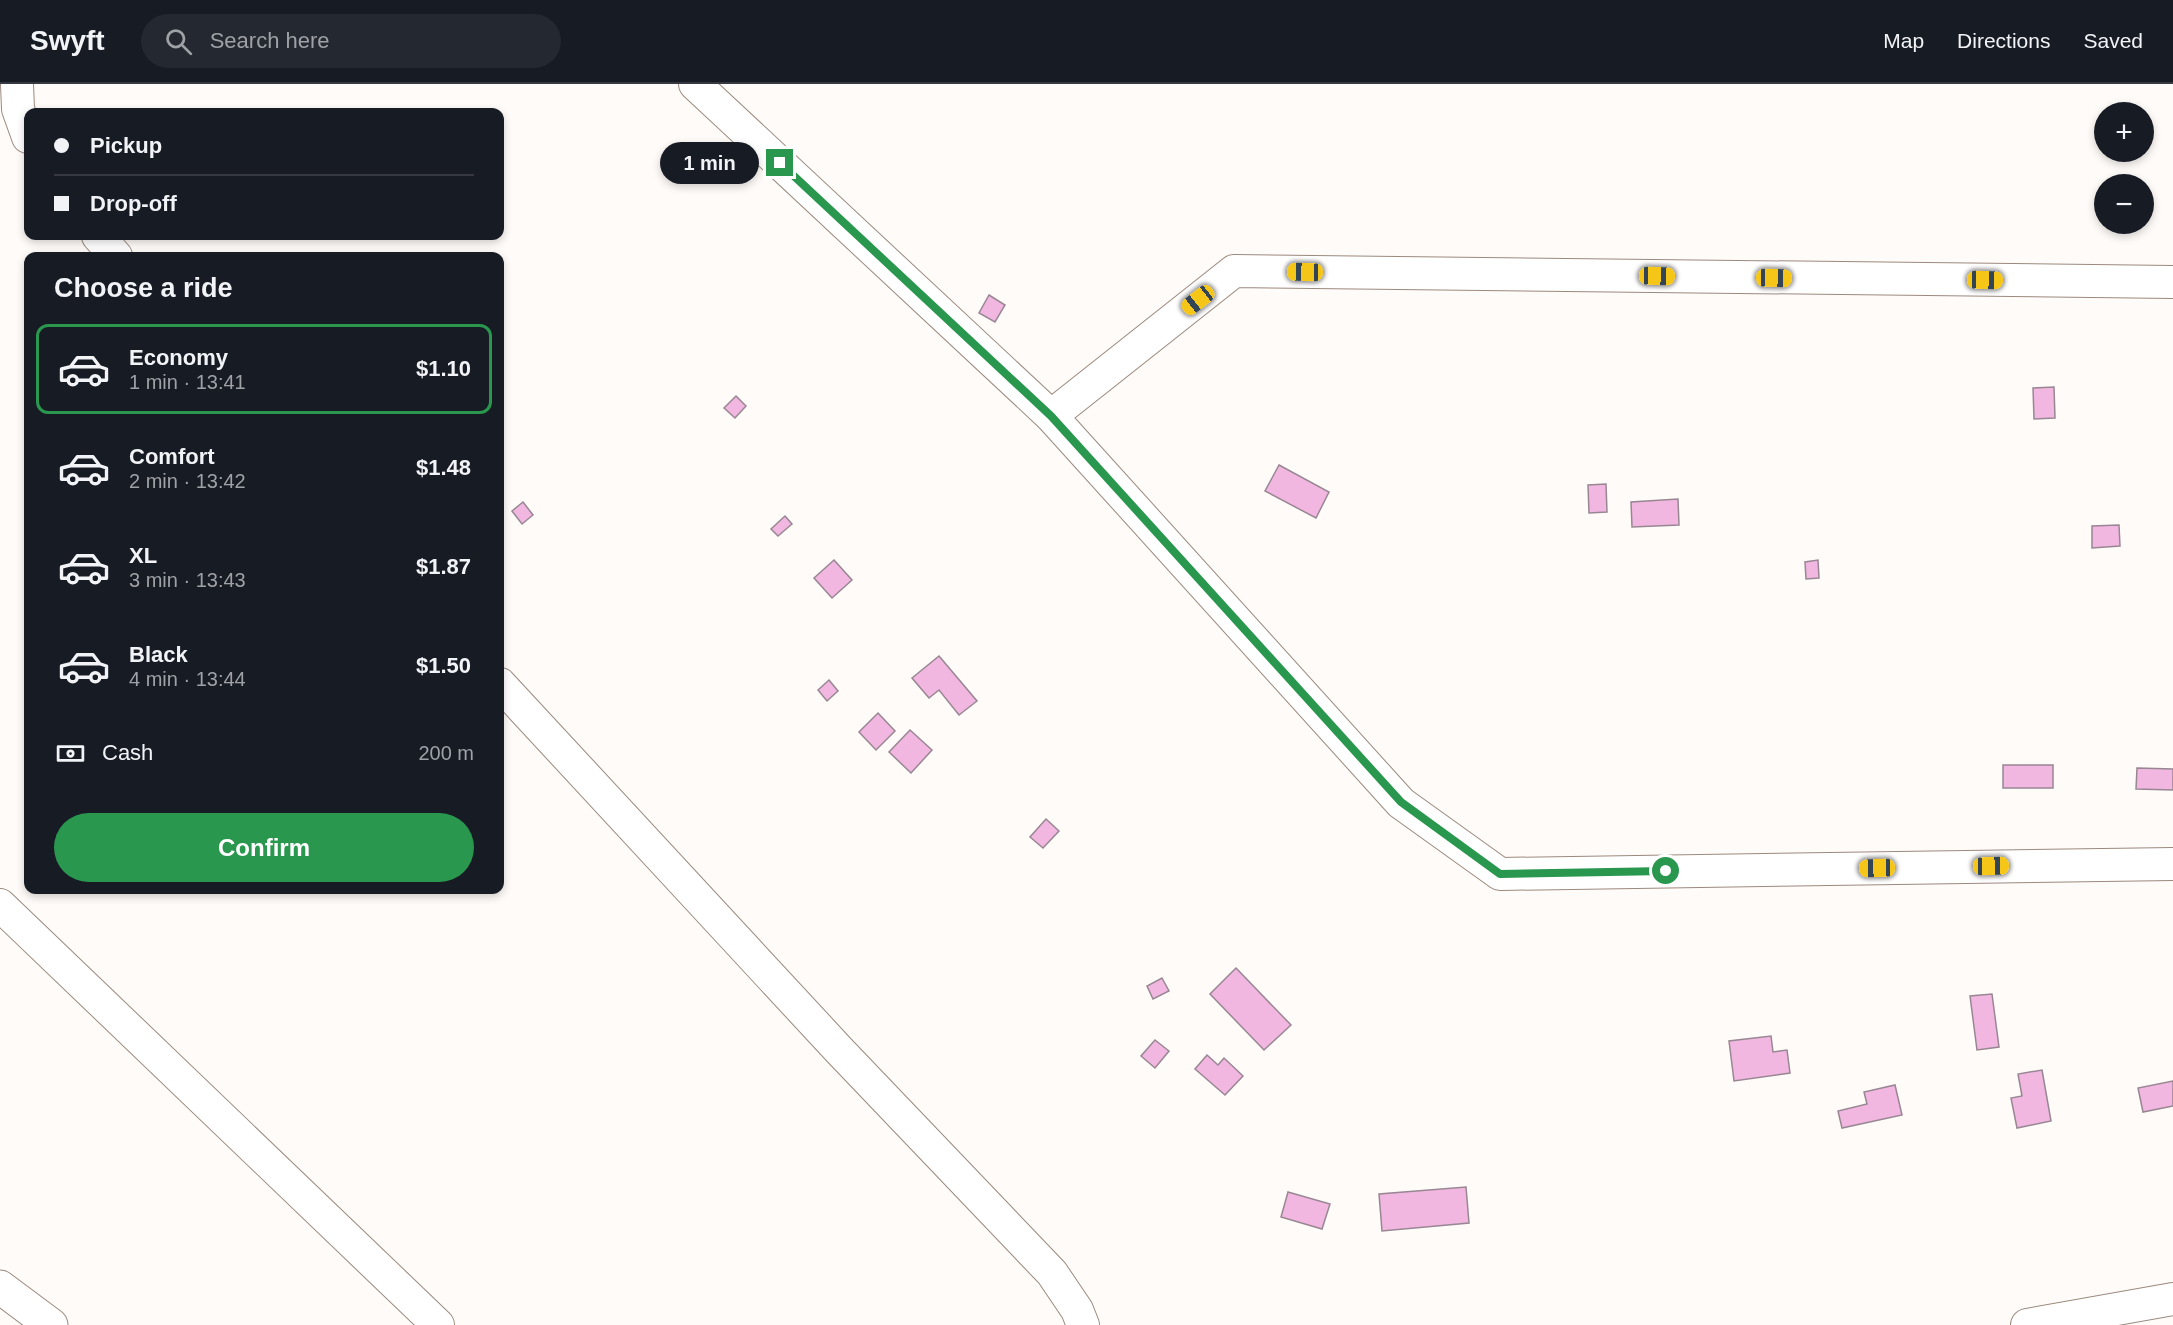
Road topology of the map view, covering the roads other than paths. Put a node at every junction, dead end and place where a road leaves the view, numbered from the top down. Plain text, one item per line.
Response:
1 (17, 84) edge
2 (695, 84) edge
3 (24, 126) edge
4 (102, 240) edge
5 (112, 252) edge
6 (2173, 282) edge
7 (1051, 416) junction
8 (504, 688) edge
9 (2173, 864) edge
10 (0, 905) edge
11 (0, 1287) edge
12 (2173, 1299) edge
13 (51, 1325) edge
14 (438, 1325) edge
15 (1083, 1325) edge
16 (2027, 1325) edge

1 - 3 street
2 - 7 street
4 - 5 street
6 - 7 street
7 - 9 street
8 - 15 street
10 - 14 street
11 - 13 street
12 - 16 street

